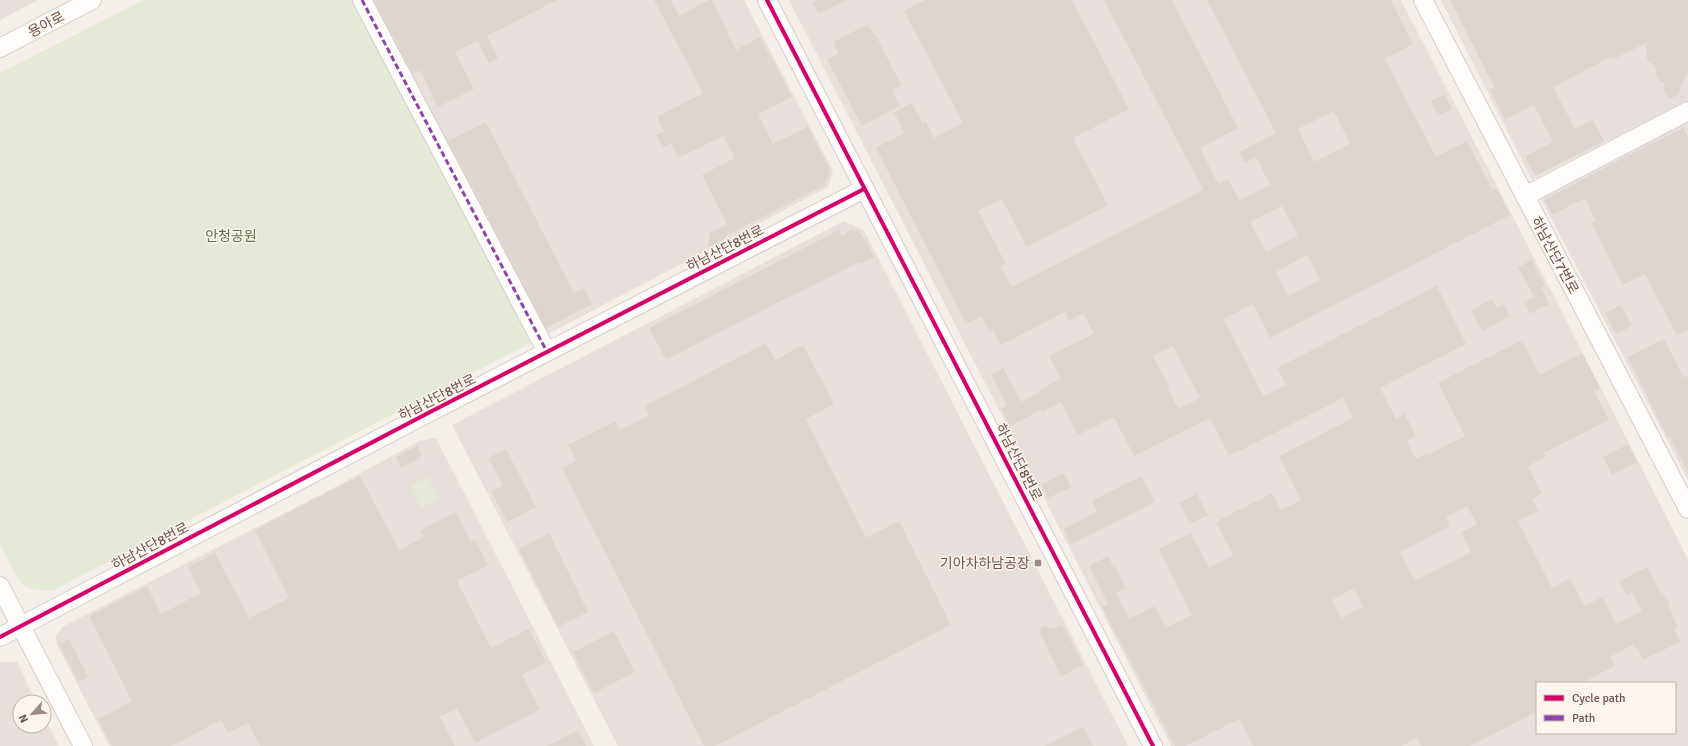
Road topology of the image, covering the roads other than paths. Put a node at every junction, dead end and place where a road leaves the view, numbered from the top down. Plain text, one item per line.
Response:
1 (92, 0) edge
2 (362, 0) edge
3 (767, 0) edge
4 (1423, 0) edge
5 (0, 48) edge
6 (1688, 111) edge
7 (864, 189) junction
8 (1525, 196) junction
9 (547, 352) junction
10 (1688, 510) edge
11 (0, 586) edge
12 (21, 626) junction
13 (0, 637) edge
14 (83, 746) edge
15 (1153, 746) edge

1 - 5 street, 용아로
2 - 9 street
3 - 7 street, 하남산단8번로
4 - 8 street, 하남산단7번로
6 - 8 street
7 - 9 street, 하남산단8번로
7 - 15 street, 하남산단8번로
8 - 10 street, 하남산단7번로
9 - 12 street, 하남산단8번로
11 - 12 street
12 - 13 street, 하남산단8번로
12 - 14 street

